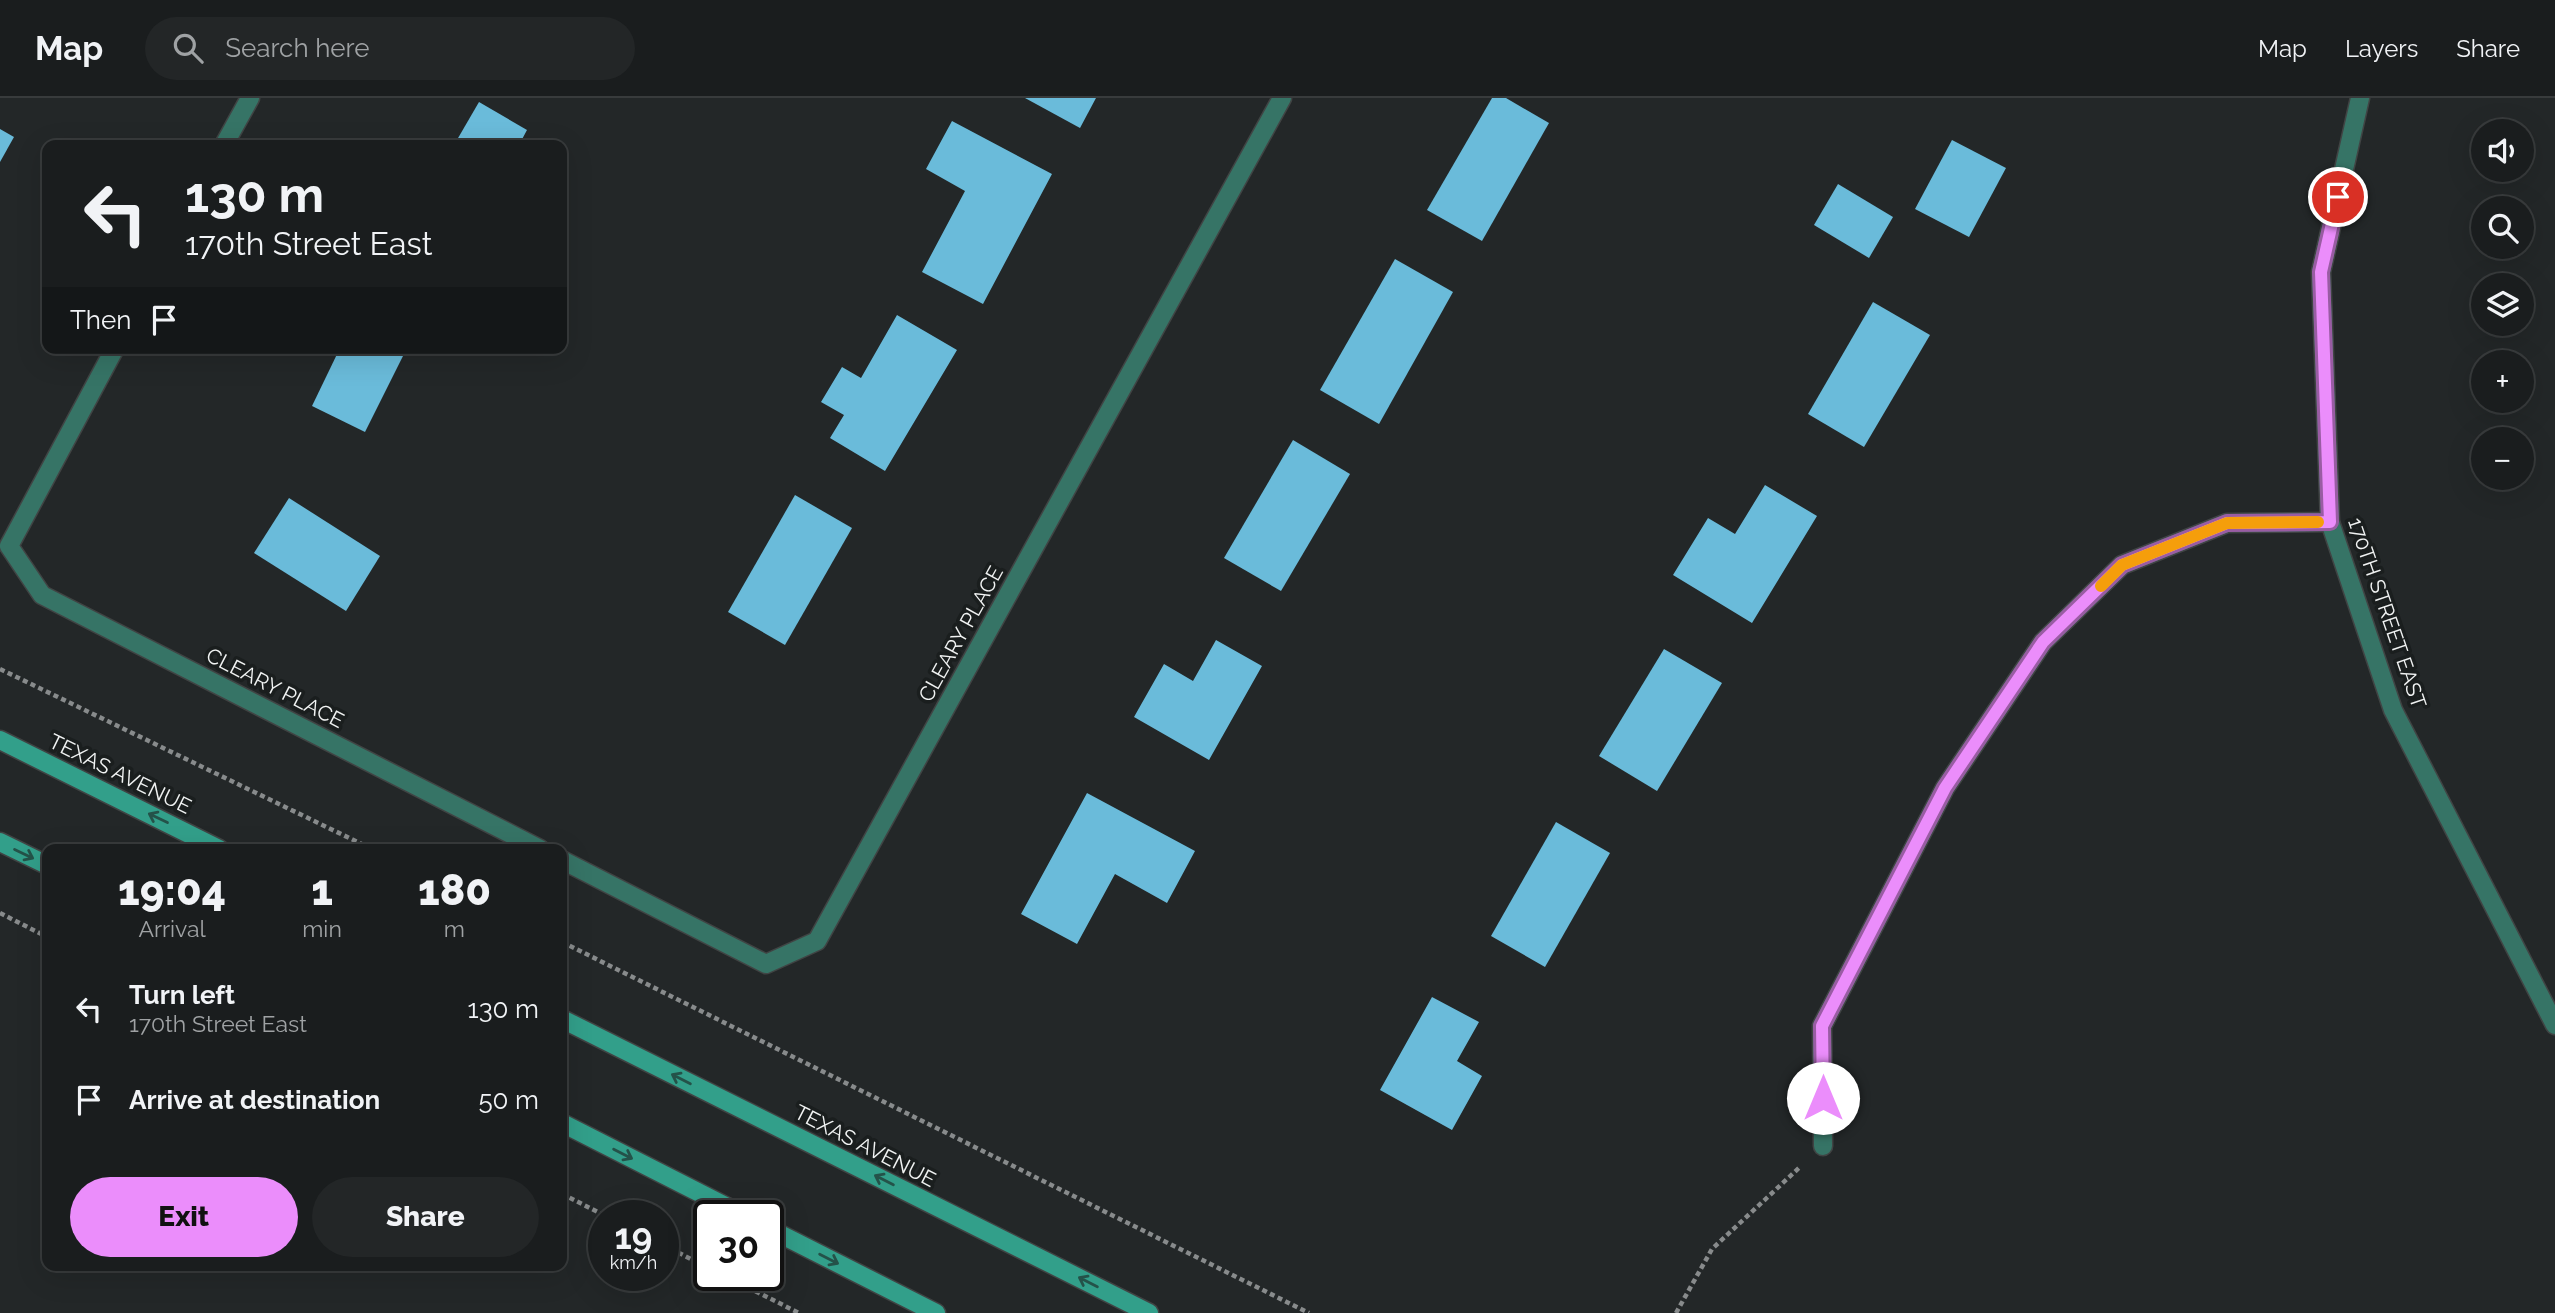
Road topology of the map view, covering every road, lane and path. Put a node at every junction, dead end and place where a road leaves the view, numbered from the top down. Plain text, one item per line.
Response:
1 (250, 98) edge
2 (1282, 98) edge
3 (2360, 98) edge
4 (227, 140) edge
5 (112, 354) edge
6 (2330, 522) junction
7 (0, 670) edge
8 (0, 740) edge
9 (0, 842) edge
10 (209, 844) edge
11 (362, 844) edge
12 (530, 844) edge
13 (42, 863) edge
14 (567, 863) edge
15 (0, 913) edge
16 (42, 934) edge
17 (567, 944) edge
18 (567, 1022) edge
19 (2555, 1025) edge
20 (567, 1126) edge
21 (1823, 1146) joint
22 (567, 1196) edge
23 (714, 1200) edge
24 (588, 1207) edge
25 (784, 1236) edge
26 (754, 1291) edge
27 (799, 1313) edge
28 (936, 1313) edge
29 (1149, 1313) edge
30 (1309, 1313) edge
31 (1676, 1313) edge

1 - 4 street
2 - 14 street, CLEARY PLACE
3 - 6 street, 170TH STREET EAST
5 - 12 street, CLEARY PLACE
6 - 19 street, 170TH STREET EAST
6 - 21 street
7 - 11 path
10 -> 8 main road, TEXAS AVENUE
9 -> 13 main road
15 - 16 path
17 - 30 path
29 -> 18 main road, TEXAS AVENUE
20 -> 23 main road
21 - 31 path
22 - 24 path
25 -> 28 main road
26 - 27 path

